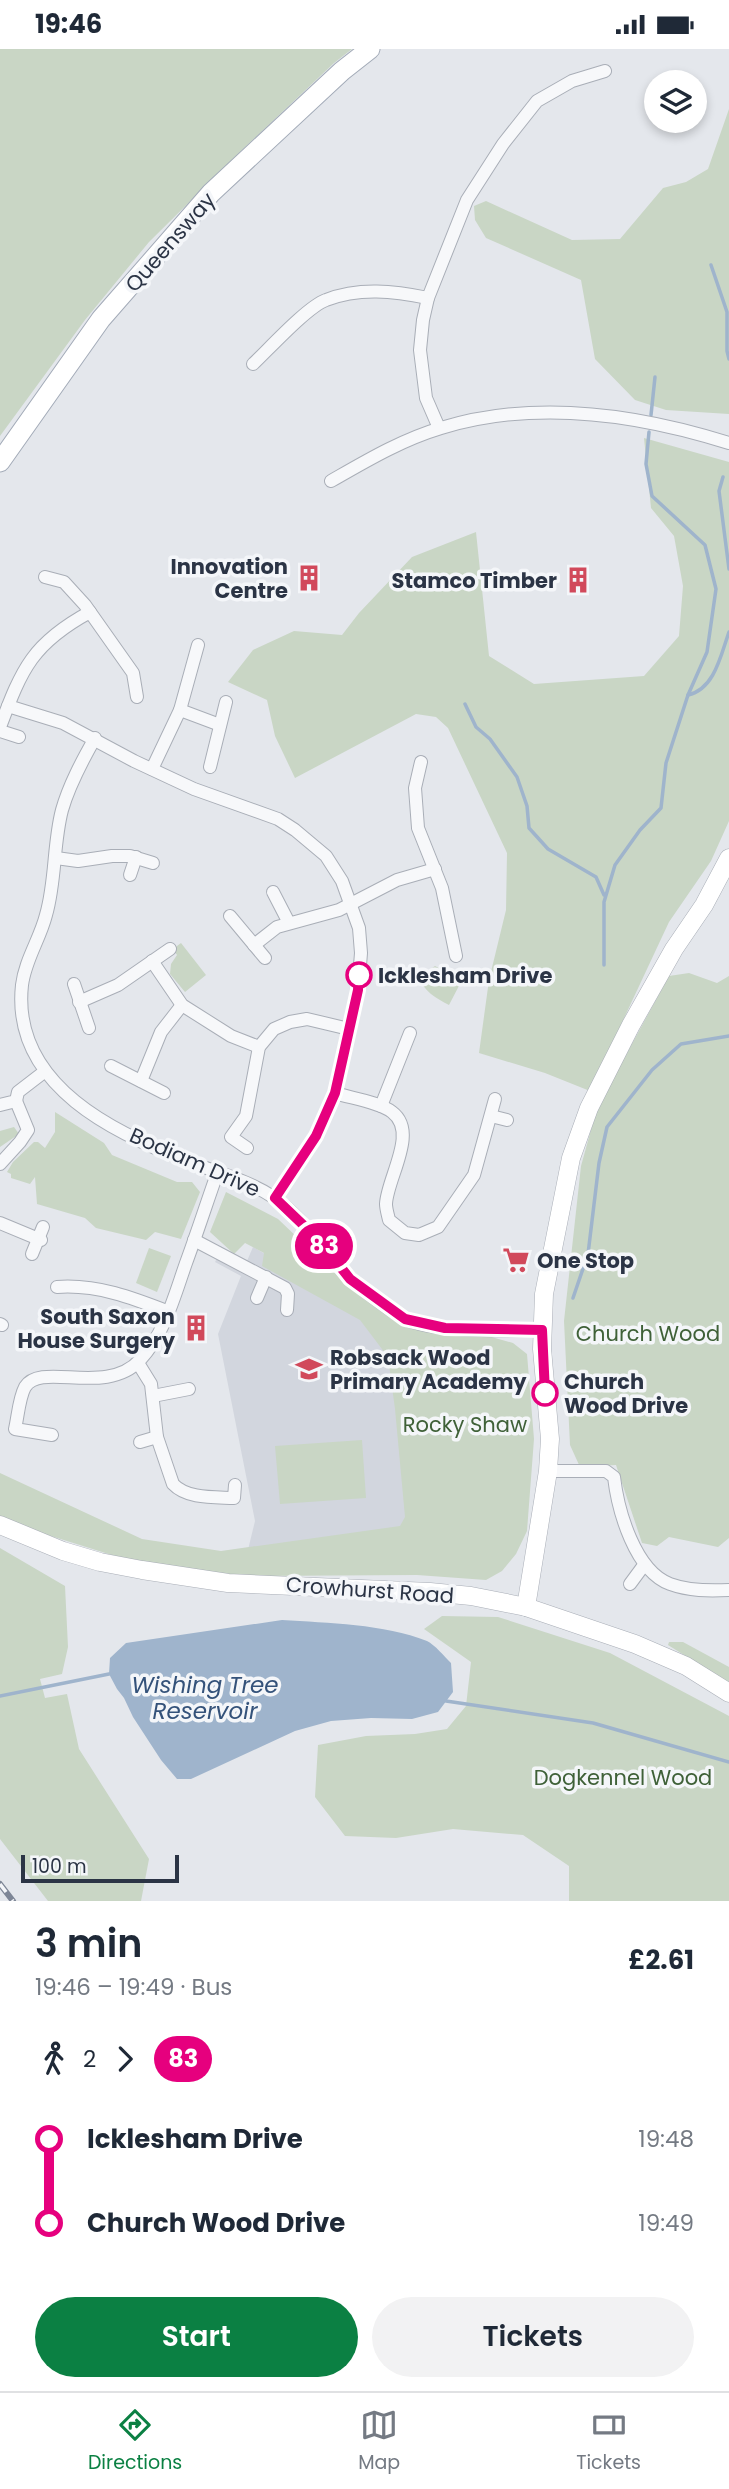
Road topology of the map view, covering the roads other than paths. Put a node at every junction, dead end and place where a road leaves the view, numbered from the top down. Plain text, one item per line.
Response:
1 (370, 49) edge
2 (605, 71) dead end
3 (428, 298) junction
4 (253, 365) dead end
5 (439, 428) junction
6 (729, 442) edge
7 (0, 462) edge
8 (331, 481) dead end
9 (45, 577) dead end
10 (90, 612) junction
11 (198, 645) dead end
12 (137, 697) dead end
13 (226, 702) dead end
14 (8, 706) junction
15 (180, 710) junction
16 (220, 725) junction
17 (0, 729) edge
18 (19, 737) dead end
19 (95, 738) junction
20 (214, 762) dead end
21 (421, 762) dead end
22 (152, 769) junction
23 (136, 857) junction
24 (56, 858) junction
25 (729, 858) edge
26 (153, 863) dead end
27 (435, 869) junction
28 (130, 875) dead end
29 (273, 892) dead end
30 (350, 904) junction
31 (230, 916) dead end
32 (289, 923) junction
33 (254, 945) junction
34 (170, 949) dead end
35 (456, 956) dead end
36 (265, 958) dead end
37 (152, 961) junction
38 (74, 984) dead end
39 (79, 1002) junction
40 (182, 1005) junction
41 (89, 1028) dead end
42 (349, 1029) junction
43 (410, 1033) dead end
44 (259, 1047) junction
45 (111, 1066) dead end
46 (44, 1072) junction
47 (141, 1081) junction
48 (164, 1093) dead end
49 (335, 1093) junction
50 (495, 1099) dead end
51 (16, 1101) junction
52 (0, 1105) edge
53 (381, 1106) junction
54 (491, 1116) junction
55 (507, 1120) dead end
56 (247, 1147) dead end
57 (0, 1164) edge
58 (218, 1171) junction
59 (275, 1198) junction
60 (0, 1223) edge
61 (194, 1241) junction
62 (32, 1254) dead end
63 (266, 1277) junction
64 (58, 1287) dead end
65 (257, 1298) dead end
66 (287, 1310) dead end
67 (169, 1312) junction
68 (542, 1330) junction
69 (138, 1363) junction
70 (189, 1389) dead end
71 (153, 1396) junction
72 (52, 1436) dead end
73 (157, 1437) junction
74 (140, 1442) dead end
75 (548, 1471) junction
76 (235, 1485) dead end
77 (0, 1525) edge
78 (644, 1565) junction
79 (630, 1584) dead end
80 (729, 1590) edge
81 (526, 1607) junction
82 (729, 1693) edge

1 - 7 main road, Queensway
2 - 3 street
3 - 4 street
3 - 5 street
5 - 6 street
5 - 8 street
9 - 10 street
10 - 12 street
10 - 14 street
11 - 15 street
13 - 16 street
14 - 17 street
14 - 19 street
15 - 16 street
15 - 22 street
16 - 20 street
17 - 18 street
19 - 22 street
19 - 24 street, Bodiam Drive
21 - 27 street
22 - 30 street
23 - 24 street
23 - 26 street
23 - 28 street
24 - 46 street, Bodiam Drive
25 - 68 street
27 - 30 street
27 - 35 street
29 - 32 street
30 - 32 street
30 - 42 street
31 - 33 street
32 - 33 street
33 - 36 street
34 - 37 street
37 - 39 street
37 - 40 street
38 - 39 street
39 - 41 street
40 - 44 street
40 - 47 street
42 - 44 street
42 - 49 street
43 - 53 street
44 - 56 street
45 - 47 street
46 - 51 street
46 - 58 street, Bodiam Drive
47 - 48 street
49 - 53 street
49 - 59 street
50 - 54 street
51 - 52 street
51 - 57 street
53 - 54 street
54 - 55 street
58 - 59 street, Bodiam Drive
58 - 61 street
59 - 68 street, Bodiam Drive
60 - 62 street
61 - 63 street
61 - 67 street
63 - 65 street
63 - 66 street
64 - 67 street
67 - 69 street
68 - 75 street
69 - 71 street
69 - 72 street
70 - 71 street
71 - 73 street
73 - 74 street
73 - 76 street
75 - 78 street
75 - 81 street
77 - 81 street, Crowhurst Road
78 - 79 street
78 - 80 street
81 - 82 street, Crowhurst Road

